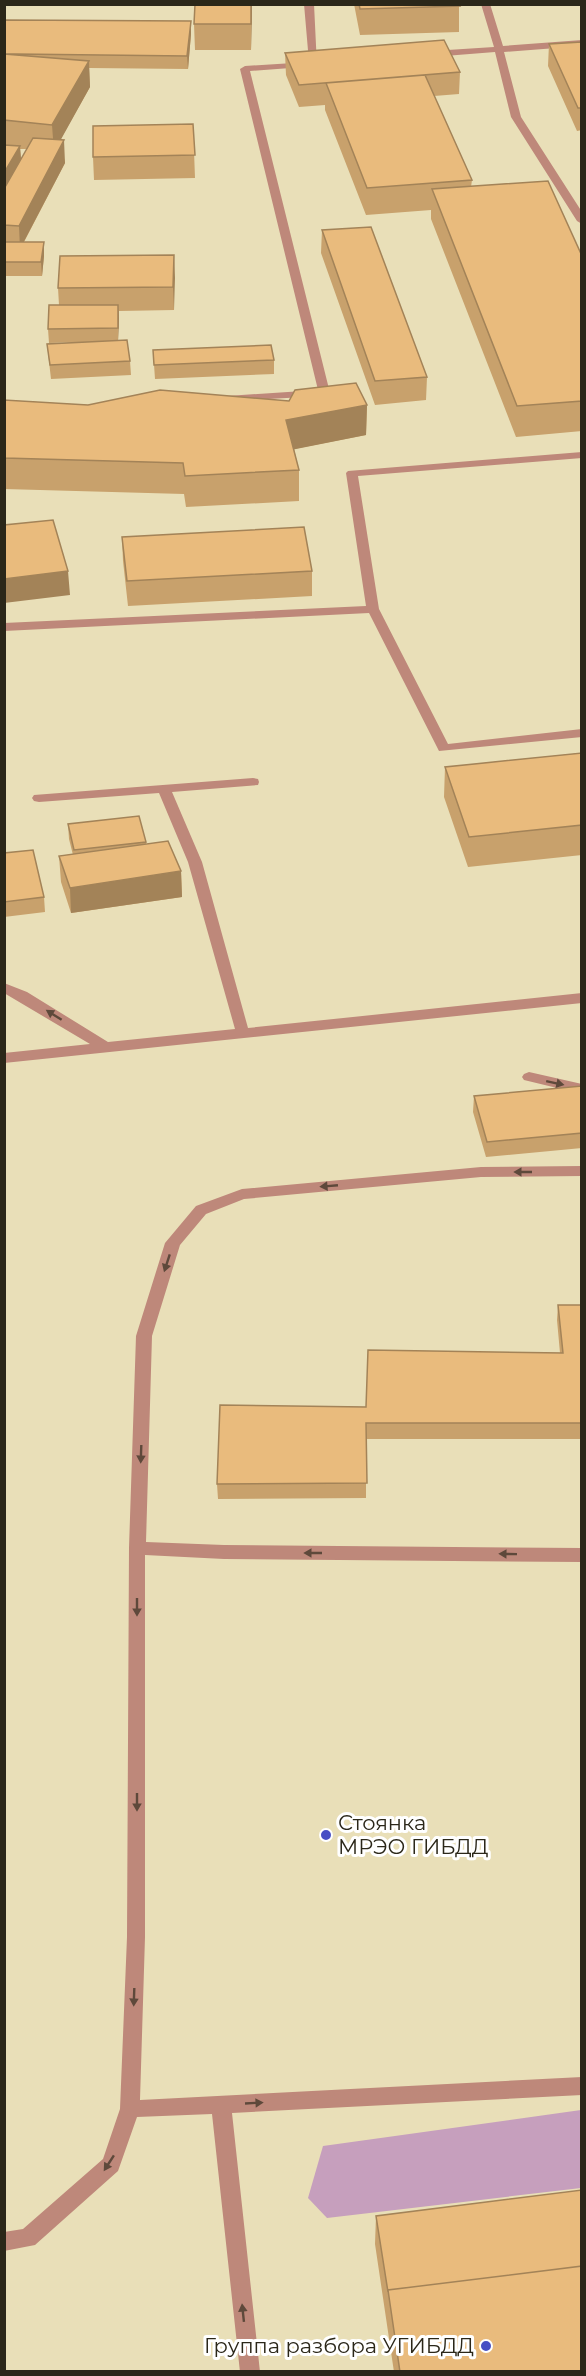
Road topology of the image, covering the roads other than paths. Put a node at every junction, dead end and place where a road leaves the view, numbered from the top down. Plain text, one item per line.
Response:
1 (309, 4) edge
2 (485, 4) edge
3 (582, 43) edge
4 (499, 49) junction
5 (418, 56) edge
6 (326, 63) edge
7 (314, 64) junction
8 (582, 221) edge
9 (218, 399) edge
10 (582, 455) edge
11 (373, 609) junction
12 (4, 627) edge
13 (582, 733) edge
14 (253, 782) dead end
15 (164, 789) junction
16 (39, 798) dead end
17 (4, 987) edge
18 (582, 998) edge
19 (243, 1034) junction
20 (103, 1046) junction
21 (4, 1058) edge
22 (529, 1077) dead end
23 (582, 1089) edge
24 (582, 1171) edge
25 (137, 1548) junction
26 (582, 1555) edge
27 (582, 2086) edge
28 (221, 2104) junction
29 (130, 2109) junction
30 (4, 2242) edge
31 (250, 2372) edge

1 - 7 street
2 - 4 street
3 - 4 street
4 - 5 street
4 - 8 street
6 - 7 street
7 - 9 street
10 - 11 street
11 - 12 street
11 - 13 street
14 - 15 street
15 - 16 street
15 - 19 street
20 -> 17 street
18 - 19 street
19 - 20 street
20 - 21 street
22 -> 23 street
24 -> 25 street
26 -> 25 street
25 -> 29 street
28 -> 27 street
28 - 29 street
31 -> 28 street
29 -> 30 street

